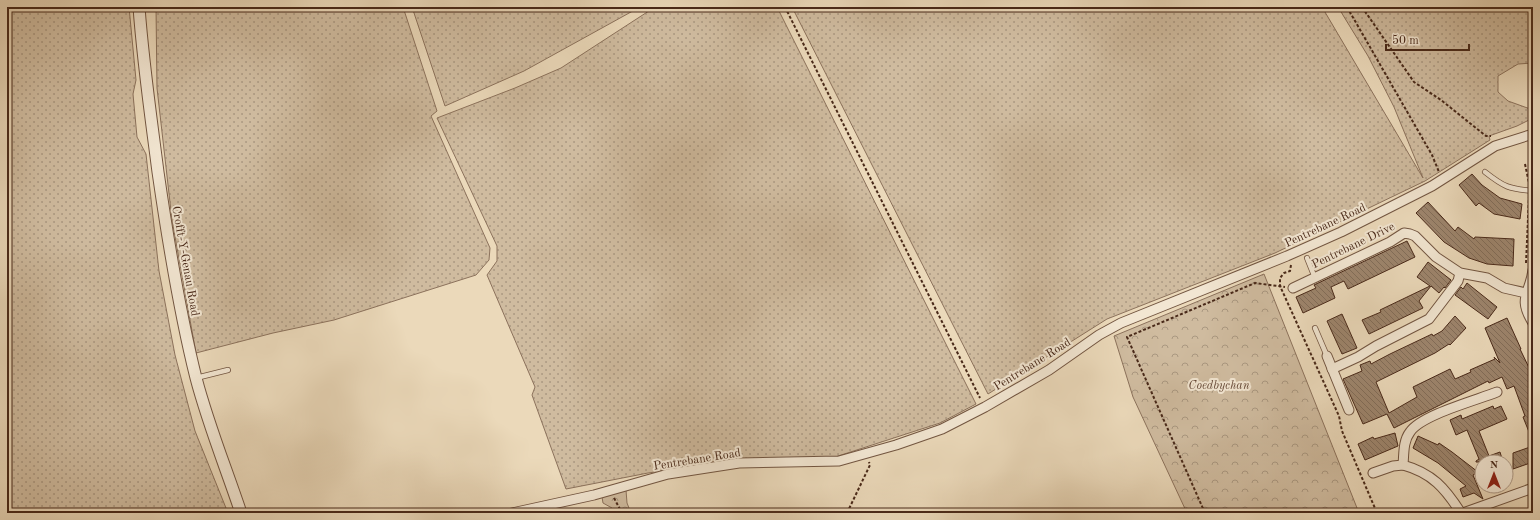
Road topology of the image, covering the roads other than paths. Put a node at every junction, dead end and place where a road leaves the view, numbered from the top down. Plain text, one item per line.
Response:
1 (139, 7) edge
2 (1533, 137) edge
3 (1485, 172) dead end
4 (1531, 191) edge
5 (1307, 258) dead end
6 (1529, 267) edge
7 (1460, 273) junction
8 (1315, 278) junction
9 (1294, 288) road end
10 (1526, 293) junction
11 (1533, 323) edge
12 (1315, 328) dead end
13 (1327, 356) joint
14 (1332, 368) junction
15 (228, 370) dead end
16 (196, 378) junction
17 (1497, 392) dead end
18 (1349, 410) dead end
19 (1403, 465) junction
20 (1373, 473) dead end
21 (1533, 488) edge
22 (241, 513) edge
23 (512, 513) edge
24 (1462, 513) edge

1 - 16 street, Crofft-Y-Genau Road
2 - 23 street, Pentrebane Road
3 - 4 lane
5 - 8 lane
6 - 10 street
7 - 8 street, Pentrebane Drive
7 - 10 street, Pentrebane Drive
7 - 14 street
8 - 9 street, Pentrebane Drive
10 - 11 street
12 - 13 lane
13 - 14 street
14 - 18 street
15 - 16 lane
16 - 22 street, Crofft-Y-Genau Road
17 - 19 street
19 - 20 street
19 - 24 street
21 - 24 street

